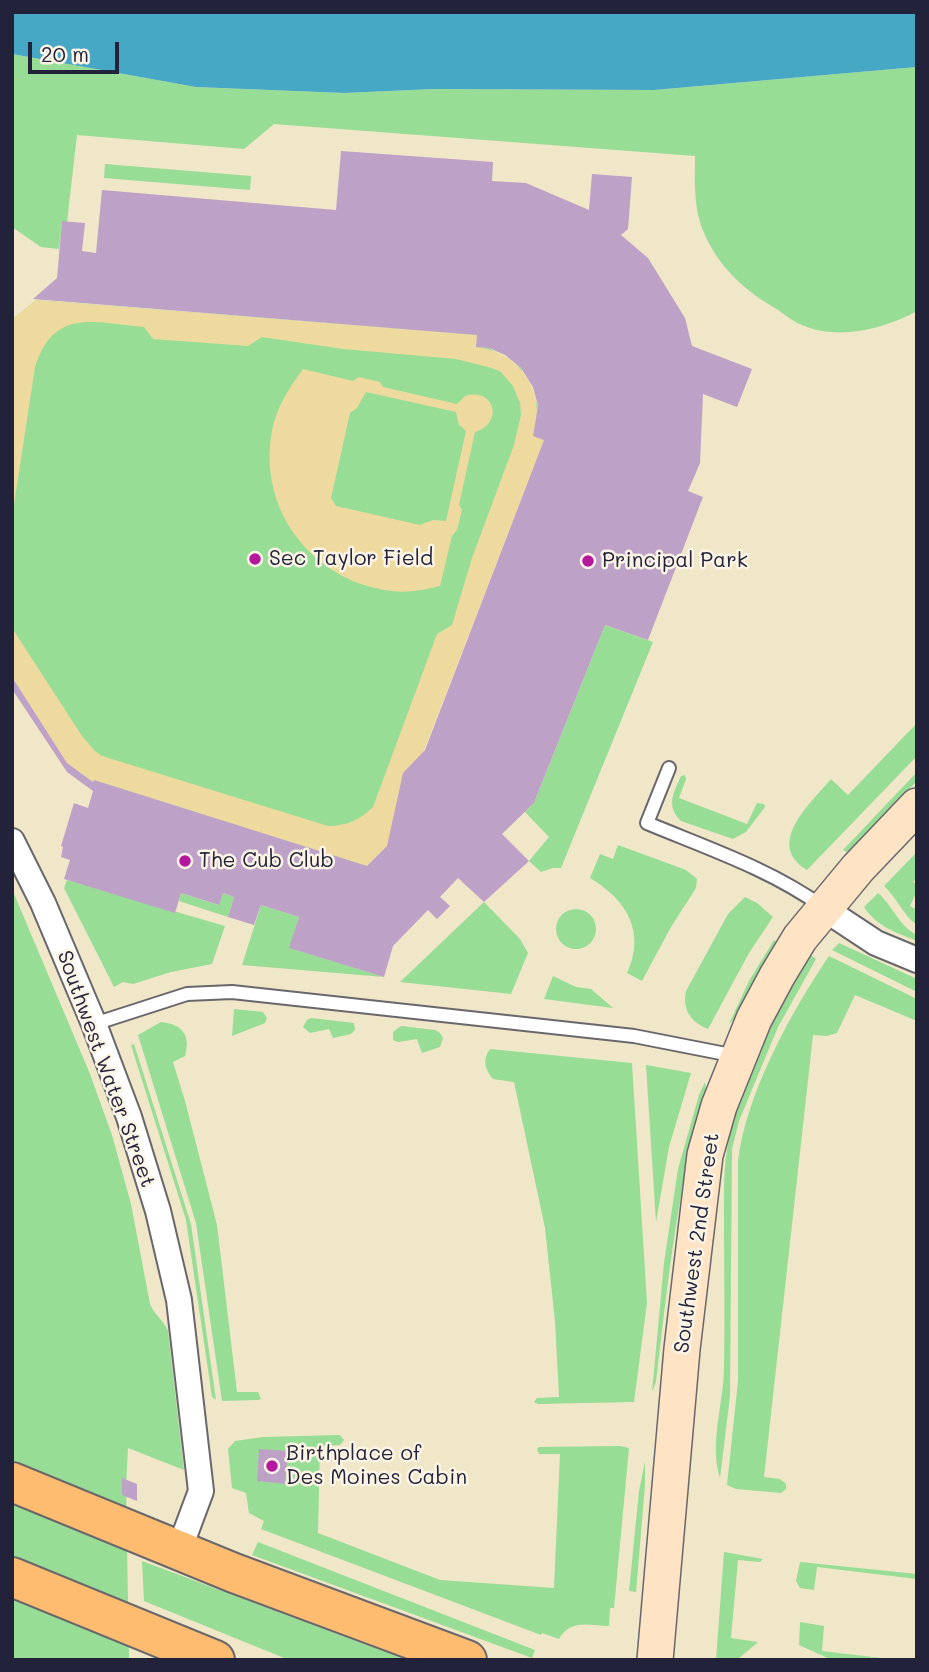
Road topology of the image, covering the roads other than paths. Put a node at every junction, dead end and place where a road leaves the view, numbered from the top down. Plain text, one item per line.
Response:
1 (669, 768) dead end
2 (917, 806) edge
3 (12, 841) edge
4 (823, 908) junction
5 (917, 960) edge
6 (94, 1024) junction
7 (737, 1057) junction
8 (12, 1482) edge
9 (179, 1550) junction
10 (12, 1577) edge
11 (207, 1658) edge
12 (467, 1660) edge
13 (655, 1660) edge

1 - 4 lane
2 - 4 main road, Southwest 2nd Street
3 - 6 street, Southwest Water Street
4 - 5 street
4 - 7 main road, Southwest 2nd Street
6 - 7 lane
6 - 9 street, Southwest Water Street
7 - 13 main road, Southwest 2nd Street
8 - 9 main road
9 - 12 main road
10 - 11 main road

